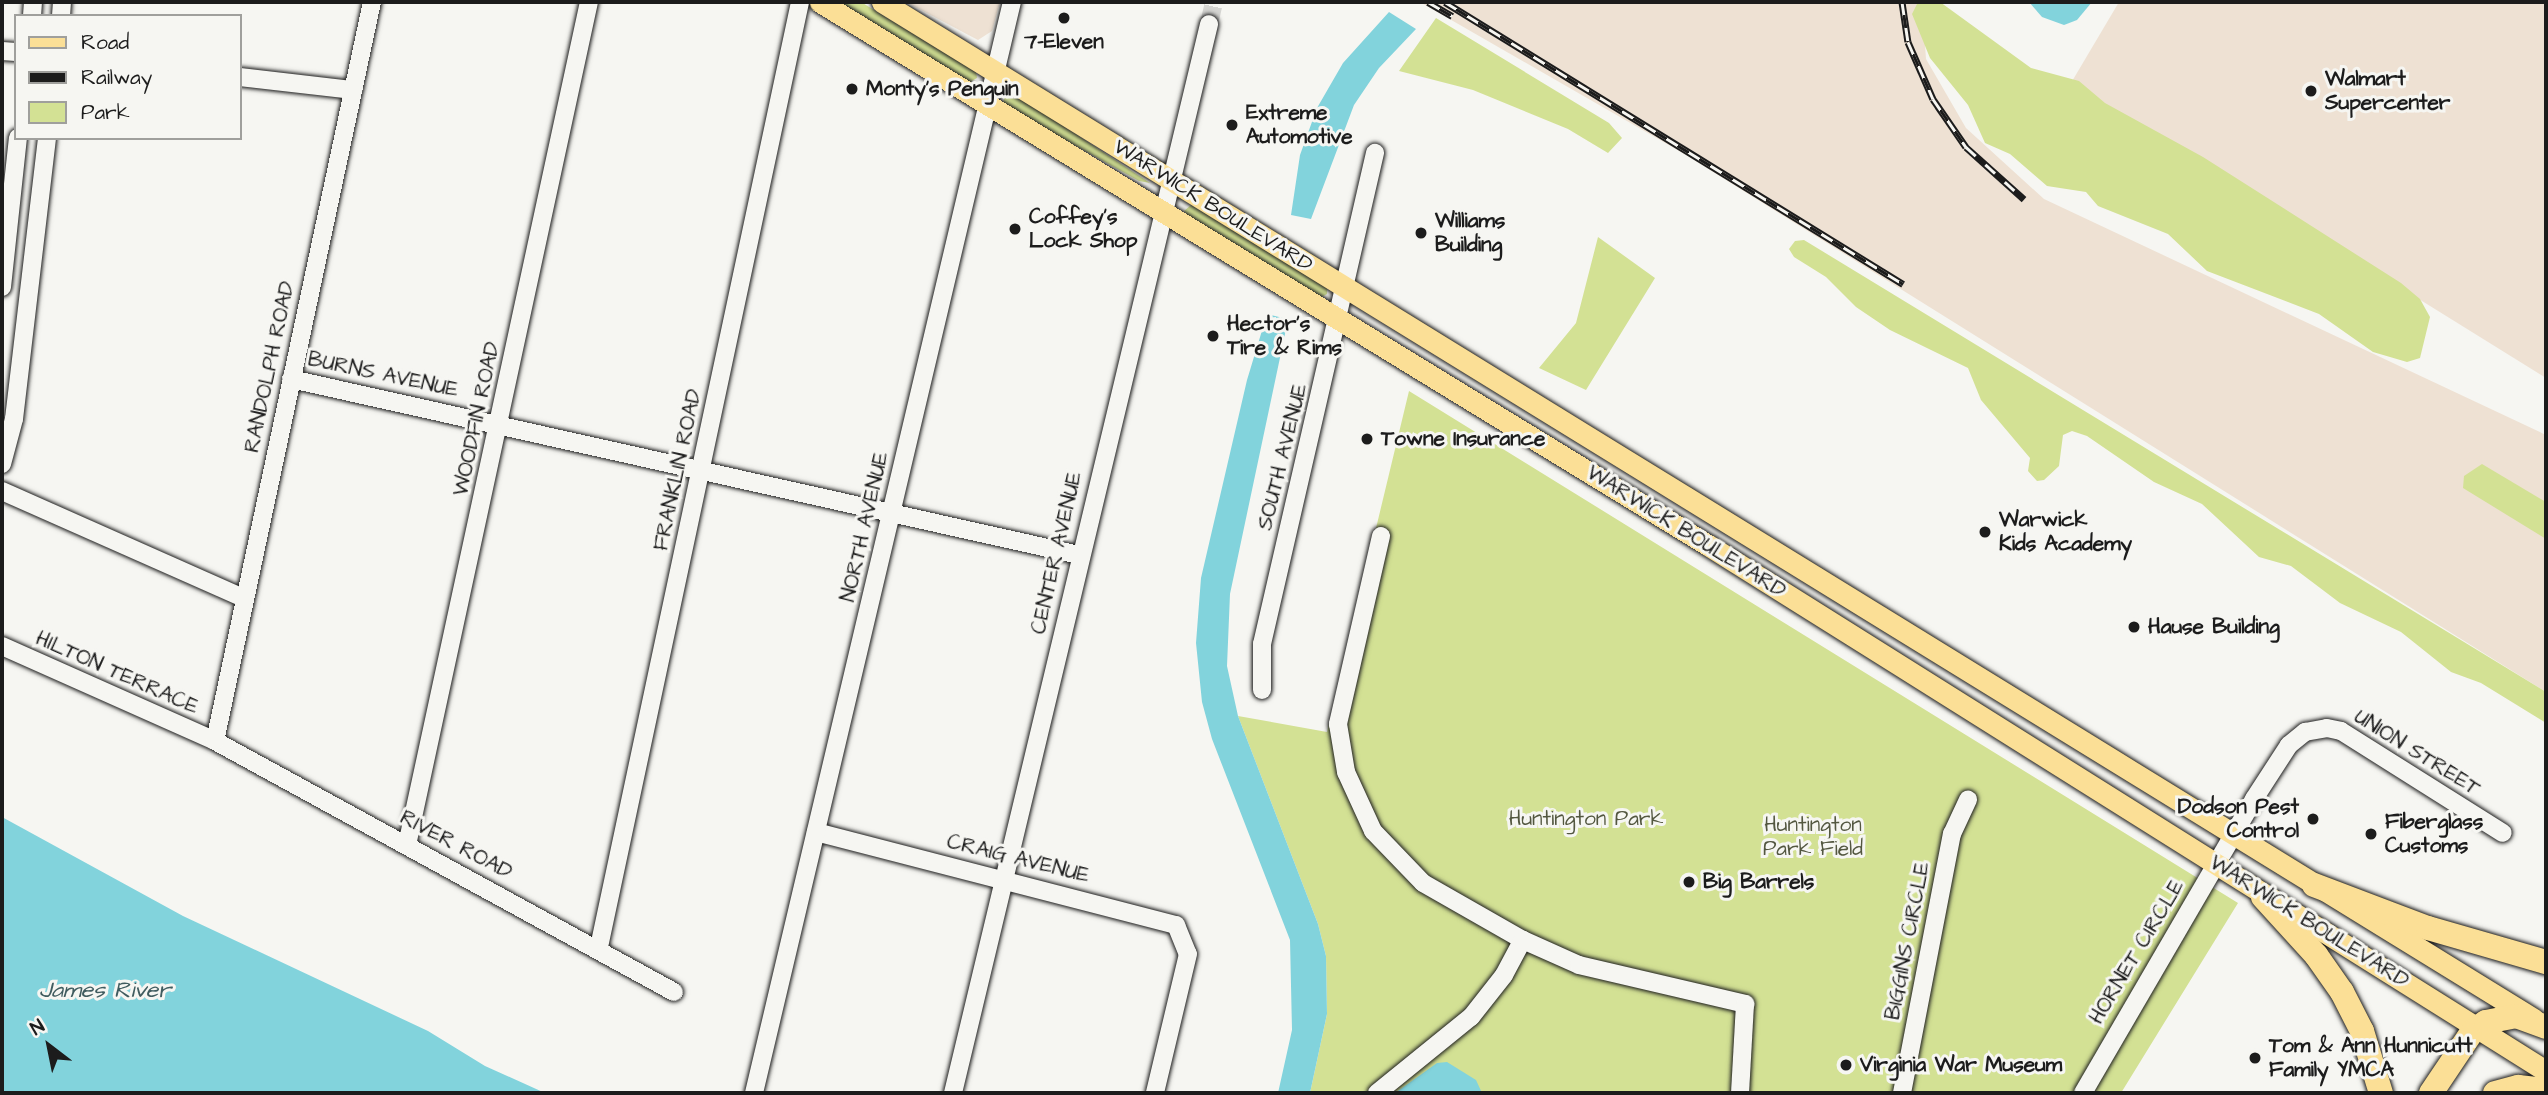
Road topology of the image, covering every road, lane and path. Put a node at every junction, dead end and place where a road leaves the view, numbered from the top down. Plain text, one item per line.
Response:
1 (372, 2) edge
2 (589, 2) edge
3 (800, 2) edge
4 (820, 2) edge
5 (881, 2) edge
6 (1012, 2) edge
7 (1209, 24) tunnel mouth
8 (996, 72) junction
9 (242, 77) edge
10 (353, 90) junction
11 (988, 104) junction
12 (18, 140) edge
13 (47, 140) edge
14 (1375, 153) dead end
15 (1172, 180) junction
16 (1164, 212) junction
17 (2, 287) edge
18 (1347, 289) junction
19 (1339, 319) junction
20 (290, 379) junction
21 (500, 423) junction
22 (1590, 435) junction
23 (1574, 463) junction
24 (2, 464) edge
25 (702, 467) junction
26 (2, 491) edge
27 (892, 512) junction
28 (1725, 519) junction
29 (1381, 536) dead end
30 (1708, 545) junction
31 (1079, 555) junction
32 (244, 597) junction
33 (2, 646) edge
34 (1262, 690) dead end
35 (2048, 720) junction
36 (215, 741) junction
37 (2031, 747) junction
38 (1968, 799) dead end
39 (816, 832) junction
40 (2503, 833) dead end
41 (2234, 835) junction
42 (407, 845) junction
43 (2216, 865) junction
44 (1004, 879) junction
45 (2314, 885) junction
46 (2263, 897) junction
47 (1523, 940) junction
48 (599, 947) junction
49 (2546, 962) edge
50 (674, 992) dead end
51 (2546, 1027) edge
52 (2477, 1028) junction
53 (2546, 1070) edge
54 (2546, 1090) edge
55 (754, 1093) edge
56 (953, 1093) edge
57 (1155, 1093) edge
58 (1377, 1093) edge
59 (1741, 1093) edge
60 (1902, 1093) edge
61 (2083, 1093) edge
62 (2381, 1093) edge
63 (2431, 1093) edge
64 (2495, 1093) edge

1 - 10 street, RANDOLPH ROAD
2 - 21 street, WOODFIN ROAD
3 - 25 street, FRANKLIN ROAD
4 - 11 main road, WARWICK BOULEVARD
5 - 8 main road, WARWICK BOULEVARD
6 - 8 street, NORTH AVENUE
7 - 15 street, CENTER AVENUE
8 - 11 street, NORTH AVENUE
8 - 15 main road, WARWICK BOULEVARD
9 - 10 street
10 - 20 street, RANDOLPH ROAD
11 - 16 main road, WARWICK BOULEVARD
11 - 27 street, NORTH AVENUE
12 - 17 street
13 - 24 street
14 - 18 street, SOUTH AVENUE
15 - 16 street, CENTER AVENUE
15 - 18 main road, WARWICK BOULEVARD
16 - 19 main road, WARWICK BOULEVARD
16 - 31 street, CENTER AVENUE
18 - 19 street, SOUTH AVENUE
18 - 22 main road, WARWICK BOULEVARD
19 - 23 main road, WARWICK BOULEVARD
19 - 34 street, SOUTH AVENUE
20 - 21 street, BURNS AVENUE
20 - 32 street, RANDOLPH ROAD
21 - 25 street, BURNS AVENUE
21 - 42 street, WOODFIN ROAD
22 - 23 main road
22 - 28 main road, WARWICK BOULEVARD
23 - 30 main road, WARWICK BOULEVARD
25 - 27 street, BURNS AVENUE
25 - 48 street, FRANKLIN ROAD
26 - 32 street
27 - 31 street, BURNS AVENUE
27 - 39 street, NORTH AVENUE
28 - 30 main road
28 - 35 main road, WARWICK BOULEVARD
29 - 47 street
30 - 37 main road, WARWICK BOULEVARD
31 - 44 street, CENTER AVENUE
32 - 36 street, RANDOLPH ROAD
33 - 36 street, HILTON TERRACE
35 - 37 main road
35 - 41 main road, WARWICK BOULEVARD
36 - 42 street, RIVER ROAD
37 - 43 main road, WARWICK BOULEVARD
38 - 60 street, BIGGINS CIRCLE
39 - 44 street, CRAIG AVENUE
39 - 55 street, NORTH AVENUE
40 - 41 street, UNION STREET
41 - 43 street, HORNET CIRCLE
41 - 45 main road, WARWICK BOULEVARD
42 - 48 street, RIVER ROAD
43 - 46 main road, WARWICK BOULEVARD
43 - 61 street, HORNET CIRCLE
44 - 56 street, CENTER AVENUE
44 - 57 street, CRAIG AVENUE
45 - 49 highway
45 - 51 main road, WARWICK BOULEVARD
46 - 52 main road, WARWICK BOULEVARD
46 - 62 highway
47 - 58 street
47 - 59 street
48 - 50 street, RIVER ROAD
51 - 52 highway
52 - 53 main road, WARWICK BOULEVARD
52 - 63 highway
54 - 64 highway

